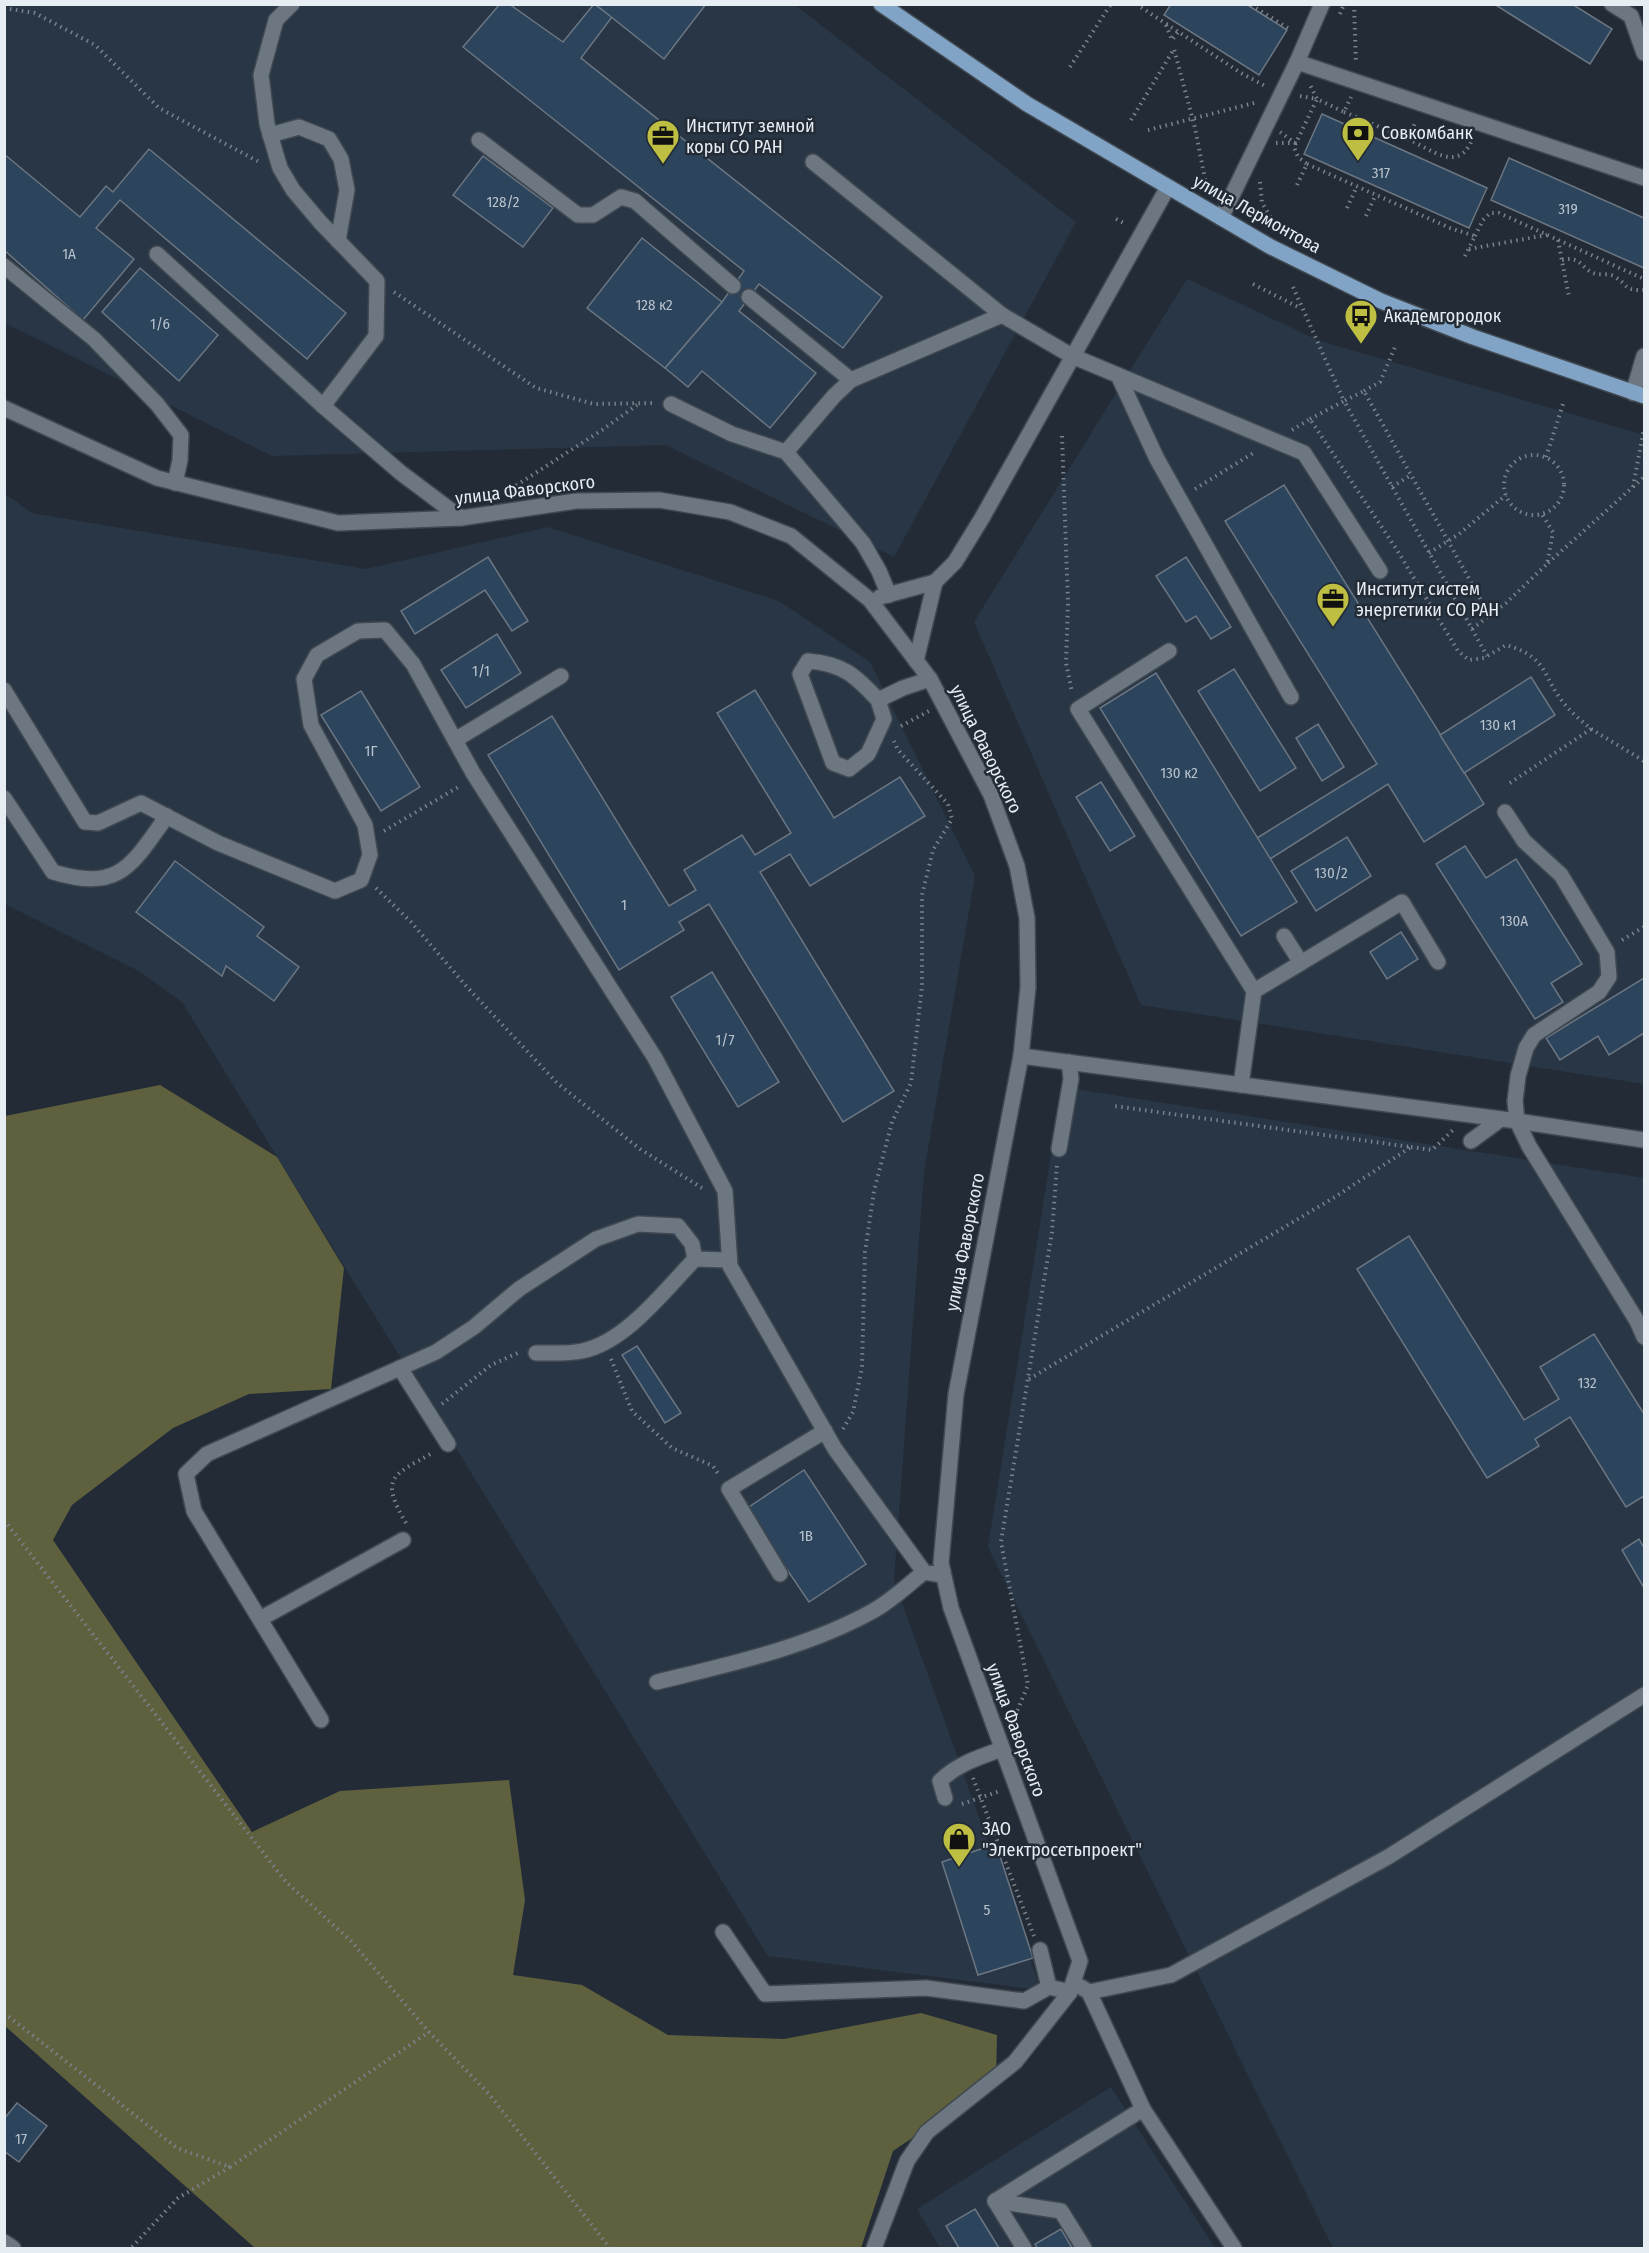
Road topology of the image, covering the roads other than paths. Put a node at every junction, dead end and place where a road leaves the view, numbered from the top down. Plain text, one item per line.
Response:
1 (292, 4) edge
2 (881, 4) edge
3 (1322, 4) edge
4 (1612, 4) edge
5 (1636, 10) edge
6 (1644, 53) edge
7 (1298, 62) junction
8 (270, 135) junction
9 (478, 140) dead end
10 (813, 162) dead end
11 (1644, 178) edge
12 (1168, 187) junction
13 (1221, 218) junction
14 (338, 241) junction
15 (157, 254) dead end
16 (4, 266) edge
17 (734, 286) dead end
18 (748, 297) dead end
19 (1002, 315) junction
20 (1644, 356) edge
21 (1072, 357) junction
22 (1118, 375) junction
23 (851, 380) junction
24 (1639, 394) edge
25 (670, 404) road end
26 (323, 406) junction
27 (4, 408) edge
28 (786, 453) junction
29 (175, 483) junction
30 (461, 518) junction
31 (1380, 571) dead end
32 (935, 582) junction
33 (889, 595) junction
34 (870, 600) junction
35 (1169, 651) dead end
36 (916, 662) junction
37 (561, 676) dead end
38 (930, 680) junction
39 (4, 690) edge
40 (1291, 697) dead end
41 (878, 700) junction
42 (455, 740) junction
43 (4, 798) edge
44 (1505, 812) dead end
45 (167, 816) junction
46 (1284, 936) dead end
47 (1438, 962) dead end
48 (1301, 963) junction
49 (1254, 992) junction
50 (1021, 1056) junction
51 (1069, 1062) junction
52 (1241, 1085) junction
53 (1501, 1119) junction
54 (1517, 1121) junction
55 (1644, 1140) edge
56 (1471, 1141) dead end
57 (1059, 1149) road end
58 (695, 1259) junction
59 (729, 1260) junction
60 (1644, 1337) edge
61 (536, 1353) road end
62 (400, 1368) junction
63 (825, 1431) junction
64 (448, 1444) road end
65 (403, 1540) road end
66 (924, 1572) junction
67 (780, 1574) dead end
68 (942, 1575) junction
69 (260, 1619) junction
70 (657, 1682) dead end
71 (1644, 1695) edge
72 (321, 1720) dead end
73 (1002, 1749) junction
74 (945, 1798) dead end
75 (723, 1932) dead end
76 (1040, 1950) road end
77 (1049, 1987) junction
78 (1072, 1987) junction
79 (1089, 1992) junction
80 (1143, 2109) junction
81 (995, 2201) junction
82 (4, 2242) edge
83 (13, 2248) edge
84 (874, 2248) edge
85 (1024, 2248) edge
86 (1084, 2248) edge
87 (1234, 2248) edge

1 - 8 street
2 - 12 main road, улица Лермонтова
3 - 7 street
4 - 5 street
5 - 6 street
7 - 11 street
7 - 13 street
8 - 14 street
8 - 14 street
9 - 17 street
10 - 19 street
12 - 13 main road, улица Лермонтова
12 - 21 street
13 - 24 main road, улица Лермонтова
14 - 26 street
15 - 26 street
16 - 29 street
18 - 23 street
19 - 21 street
19 - 23 street
20 - 24 street
21 - 22 street
21 - 32 street
22 - 31 street
22 - 40 street
23 - 28 street
25 - 28 street
26 - 30 street
27 - 29 street, улица Фаворского
28 - 33 street
29 - 30 street, улица Фаворского
30 - 34 street, улица Фаворского
32 - 33 street
32 - 36 street
33 - 34 street
34 - 36 street, улица Фаворского
35 - 49 street
36 - 38 street, улица Фаворского
37 - 42 street
38 - 41 street
38 - 50 street, улица Фаворского
39 - 45 street
41 - 41 street
42 - 45 street
42 - 59 street
43 - 45 street
44 - 54 street
46 - 48 street
47 - 48 street
48 - 49 street
49 - 52 street
50 - 51 street
50 - 68 street, улица Фаворского
51 - 52 street
51 - 57 street
52 - 53 street
53 - 54 street
53 - 56 street
54 - 55 street
54 - 60 street
58 - 59 street
58 - 61 street
58 - 62 street
59 - 63 street
62 - 64 street
62 - 69 street
63 - 66 street
63 - 67 street
65 - 69 street
66 - 68 street
66 - 70 street
68 - 73 street, улица Фаворского
69 - 72 street
71 - 79 street
73 - 74 street
73 - 78 street, улица Фаворского
75 - 77 street
76 - 77 street
77 - 78 street
78 - 79 street
78 - 84 street
79 - 80 street
80 - 81 street
80 - 87 street
81 - 85 street
81 - 86 street
82 - 83 street

